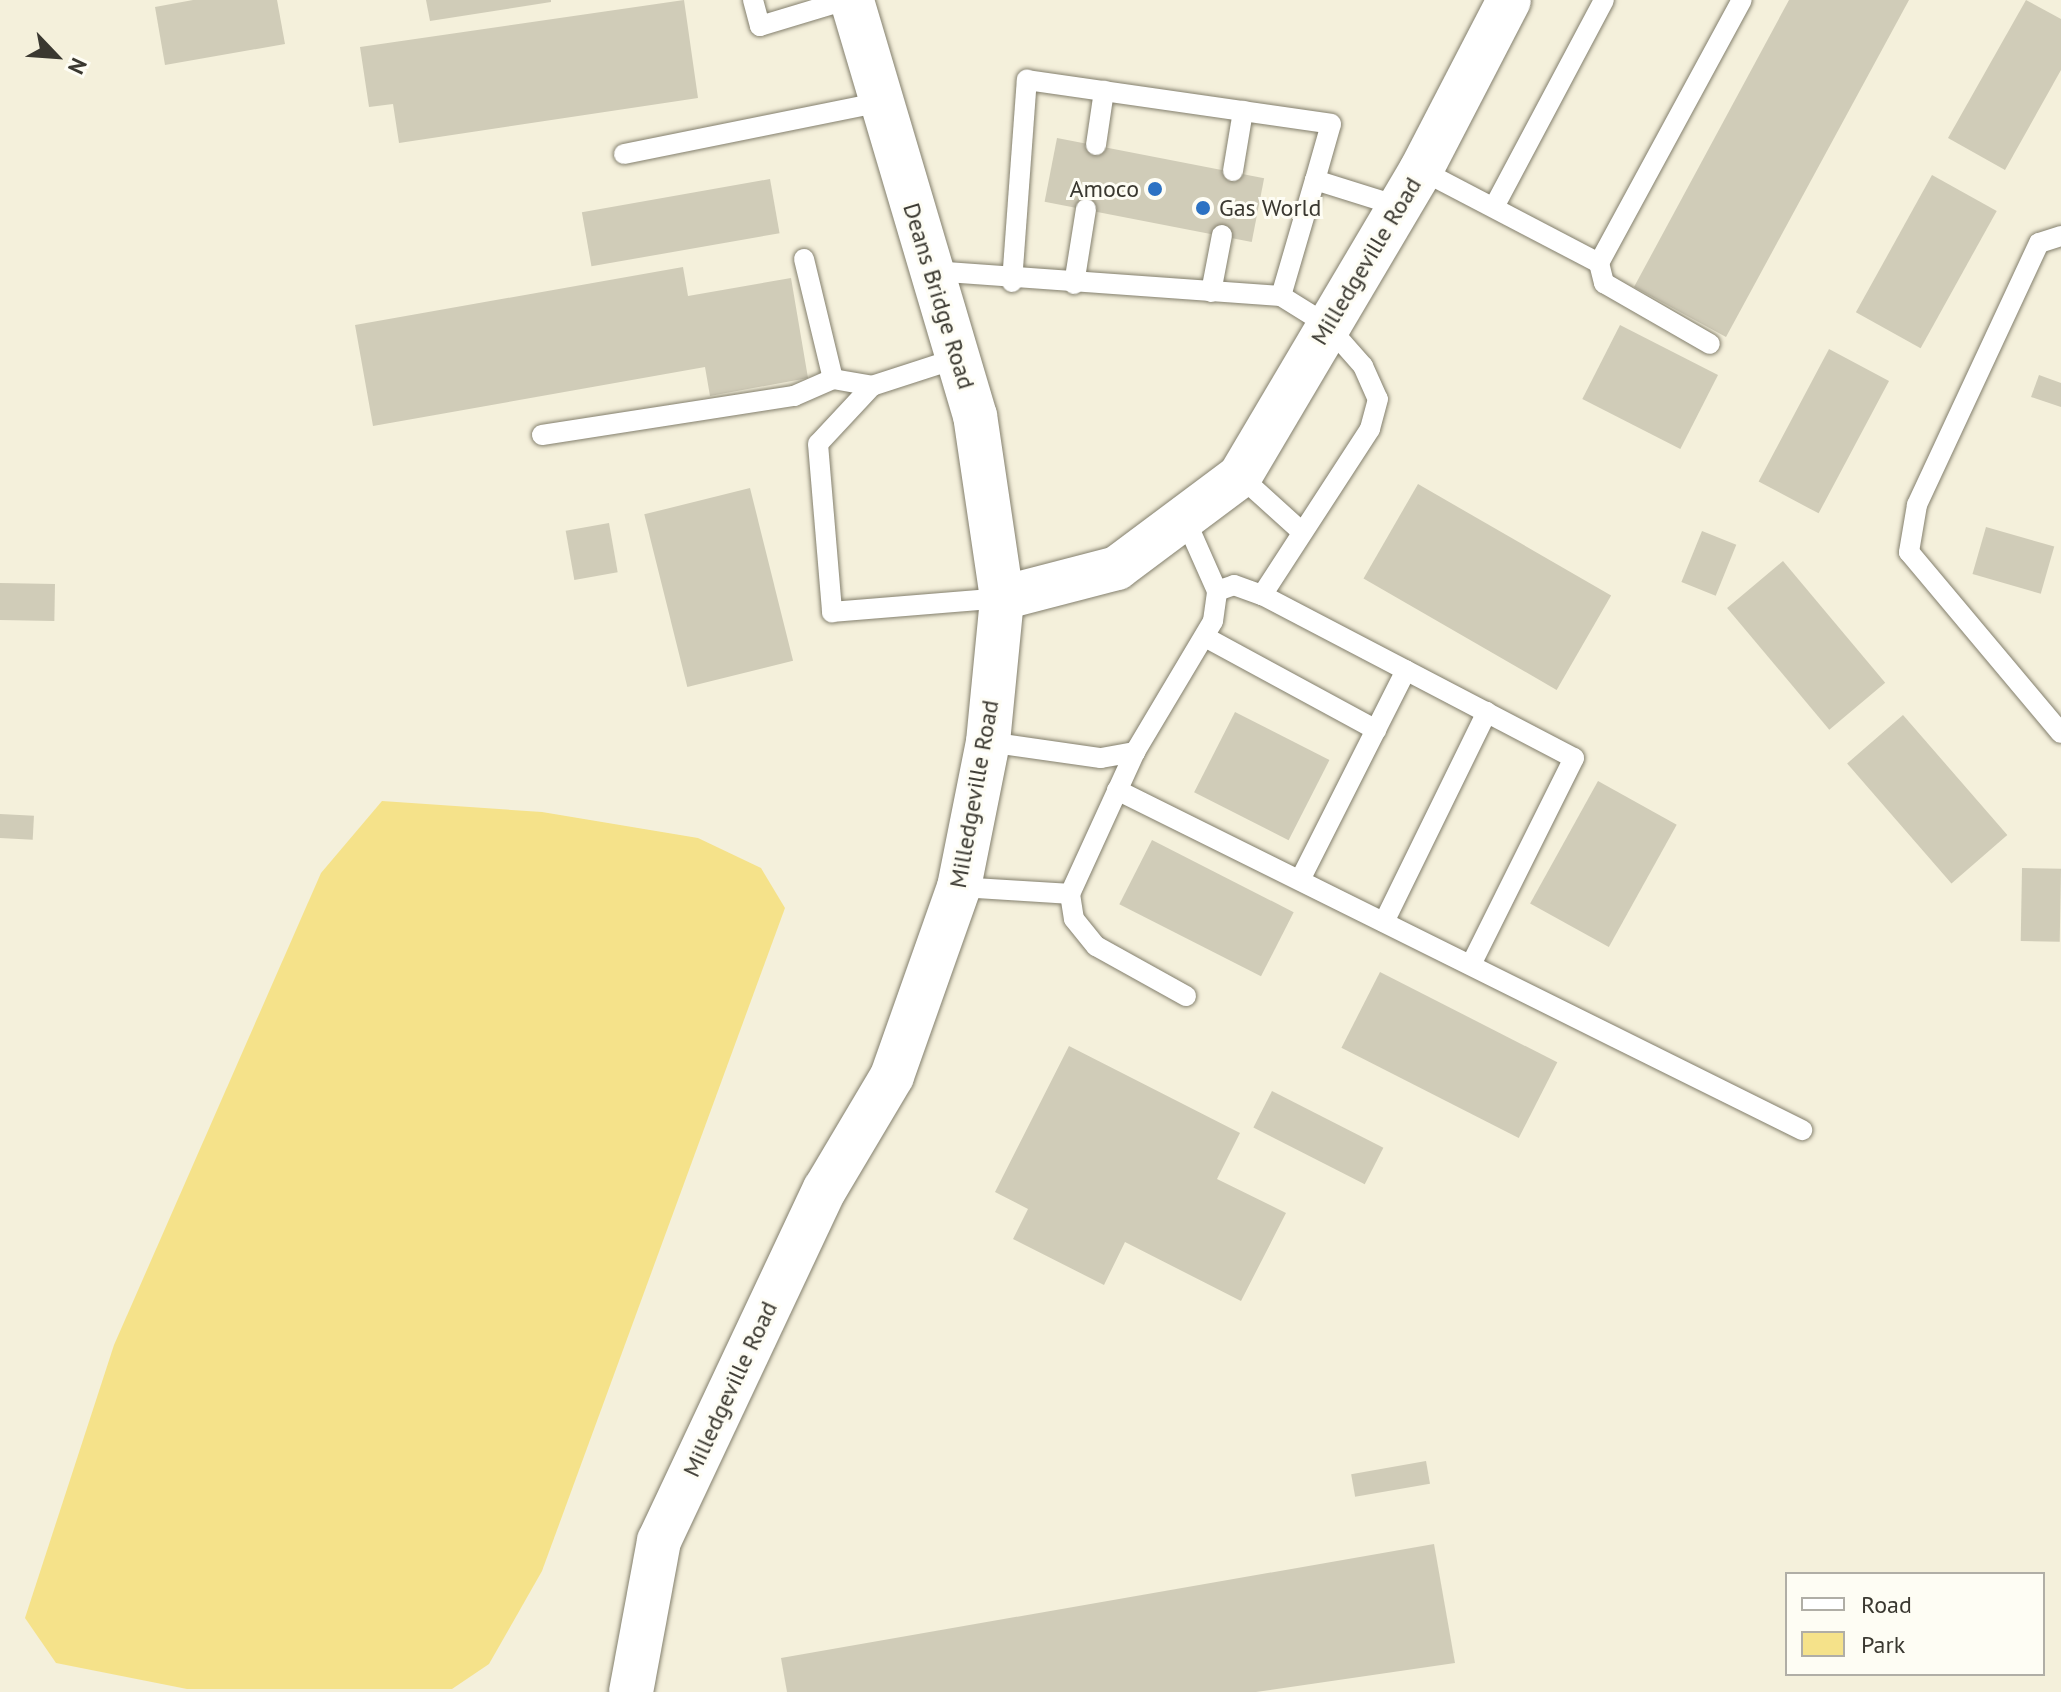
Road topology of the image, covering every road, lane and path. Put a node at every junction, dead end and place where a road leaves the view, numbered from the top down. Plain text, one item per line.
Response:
1 (753, 0) edge
2 (846, 0) edge
3 (852, 0) edge
4 (1509, 0) edge
5 (1604, 0) edge
6 (1742, 0) edge
7 (1104, 91) junction
8 (882, 102) junction
9 (1243, 111) junction
10 (1096, 145) dead end
11 (624, 154) dead end
12 (1233, 171) dead end
13 (1315, 180) junction
14 (1410, 188) junction
15 (1494, 207) junction
16 (1086, 209) dead end
17 (1222, 235) dead end
18 (2061, 236) edge
19 (804, 259) dead end
20 (1599, 263) junction
21 (932, 271) junction
22 (1012, 282) junction
23 (1074, 284) junction
24 (1211, 292) junction
25 (1281, 296) junction
26 (1326, 324) junction
27 (1710, 344) dead end
28 (958, 358) junction
29 (833, 379) junction
30 (872, 386) junction
31 (542, 435) dead end
32 (1240, 476) junction
33 (1186, 521) junction
34 (1302, 532) junction
35 (1217, 591) junction
36 (1262, 595) junction
37 (1002, 598) junction
38 (1205, 637) junction
39 (1406, 670) junction
40 (1487, 712) junction
41 (1376, 730) junction
42 (2061, 733) edge
43 (988, 742) junction
44 (1135, 752) junction
45 (1117, 790) junction
46 (1300, 880) junction
47 (959, 887) junction
48 (1070, 894) junction
49 (1384, 922) junction
50 (1471, 965) junction
51 (1186, 996) dead end
52 (1802, 1130) dead end
53 (631, 1692) edge

1 - 2 lane
3 - 8 main road, Deans Bridge Road
4 - 14 main road, Milledgeville Road
5 - 15 lane
6 - 20 lane
7 - 9 lane
7 - 10 lane
7 - 22 lane
8 - 11 lane
8 - 21 main road, Deans Bridge Road
9 - 12 lane
9 - 13 lane
13 - 14 lane
13 - 25 lane
14 - 15 lane
14 - 26 main road, Milledgeville Road
15 - 20 lane
16 - 23 lane
17 - 24 lane
18 - 42 lane
19 - 29 lane
20 - 27 lane
21 - 22 lane
21 - 28 main road, Deans Bridge Road
22 - 23 lane
23 - 24 lane
24 - 25 lane
25 - 26 lane
26 - 32 main road, Milledgeville Road
26 - 34 lane
28 - 30 lane
28 - 37 main road, Deans Bridge Road
29 - 30 lane
29 - 31 lane
30 - 37 lane
32 - 33 main road, Milledgeville Road
32 - 34 lane
33 - 35 lane
33 - 37 main road, Milledgeville Road
34 - 36 lane
35 - 36 lane
35 - 38 lane
36 - 39 lane
37 - 43 main road, Milledgeville Road
38 - 41 lane
38 - 44 lane
39 - 40 lane
39 - 41 lane
40 - 49 lane
40 - 50 lane
41 - 46 lane
43 - 44 lane
43 - 47 main road, Milledgeville Road
44 - 45 lane
45 - 46 lane
45 - 48 lane
46 - 49 lane
47 - 48 lane
47 - 53 main road, Milledgeville Road
48 - 51 lane
49 - 50 lane
50 - 52 lane

